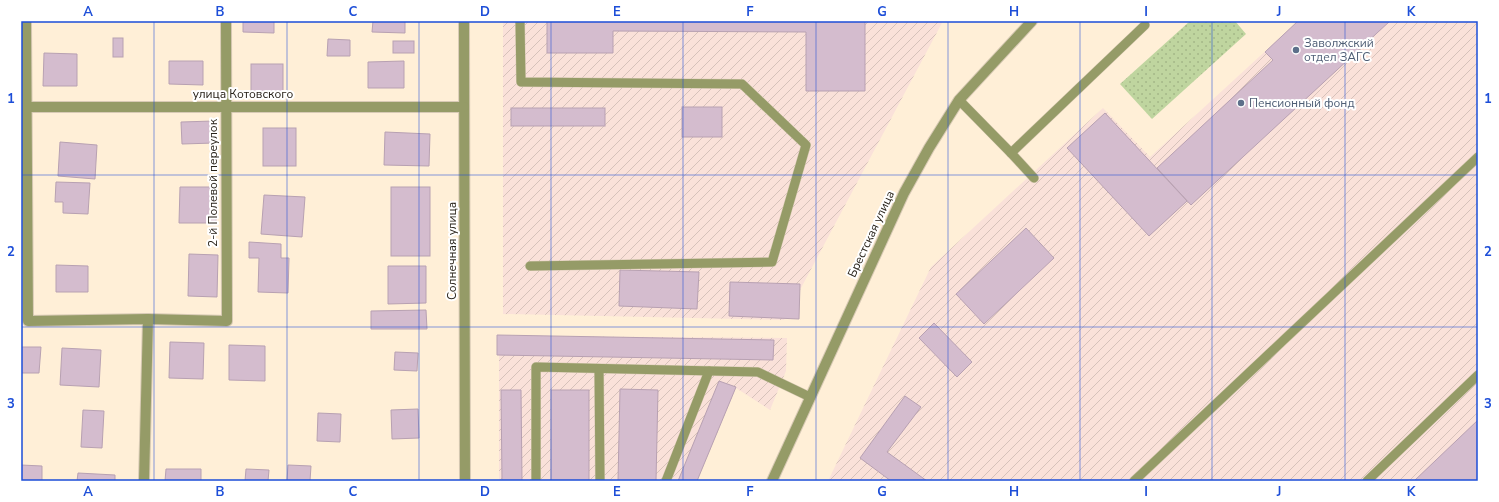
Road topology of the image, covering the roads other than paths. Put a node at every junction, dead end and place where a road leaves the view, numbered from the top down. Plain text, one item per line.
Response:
1 (26, 21) edge
2 (226, 21) edge
3 (464, 21) edge
4 (520, 21) edge
5 (1032, 21) edge
6 (1145, 25) dead end
7 (959, 100) junction
8 (24, 107) edge
9 (226, 107) junction
10 (464, 107) junction
11 (1011, 153) junction
12 (1478, 157) edge
13 (1034, 178) dead end
14 (530, 266) dead end
15 (148, 319) junction
16 (599, 369) junction
17 (709, 371) junction
18 (1478, 375) edge
19 (810, 397) junction
20 (144, 481) edge
21 (466, 481) edge
22 (536, 481) edge
23 (600, 481) edge
24 (666, 481) edge
25 (772, 481) edge
26 (1134, 481) edge
27 (1366, 481) edge

1 - 8 street
2 - 9 street, 2-й Полевой переулок
3 - 10 street, Солнечная улица
4 - 14 lane
5 - 7 street, Брестская улица
6 - 11 lane
7 - 11 lane
7 - 19 street, Брестская улица
8 - 9 street, улица Котовского
8 - 15 street
9 - 10 street, улица Котовского
9 - 15 street, 2-й Полевой переулок
10 - 21 street, Солнечная улица
11 - 13 lane
12 - 26 lane
15 - 20 street
16 - 17 lane
16 - 22 lane
16 - 23 lane
17 - 19 lane
17 - 24 lane
18 - 27 lane
19 - 25 street, Брестская улица

